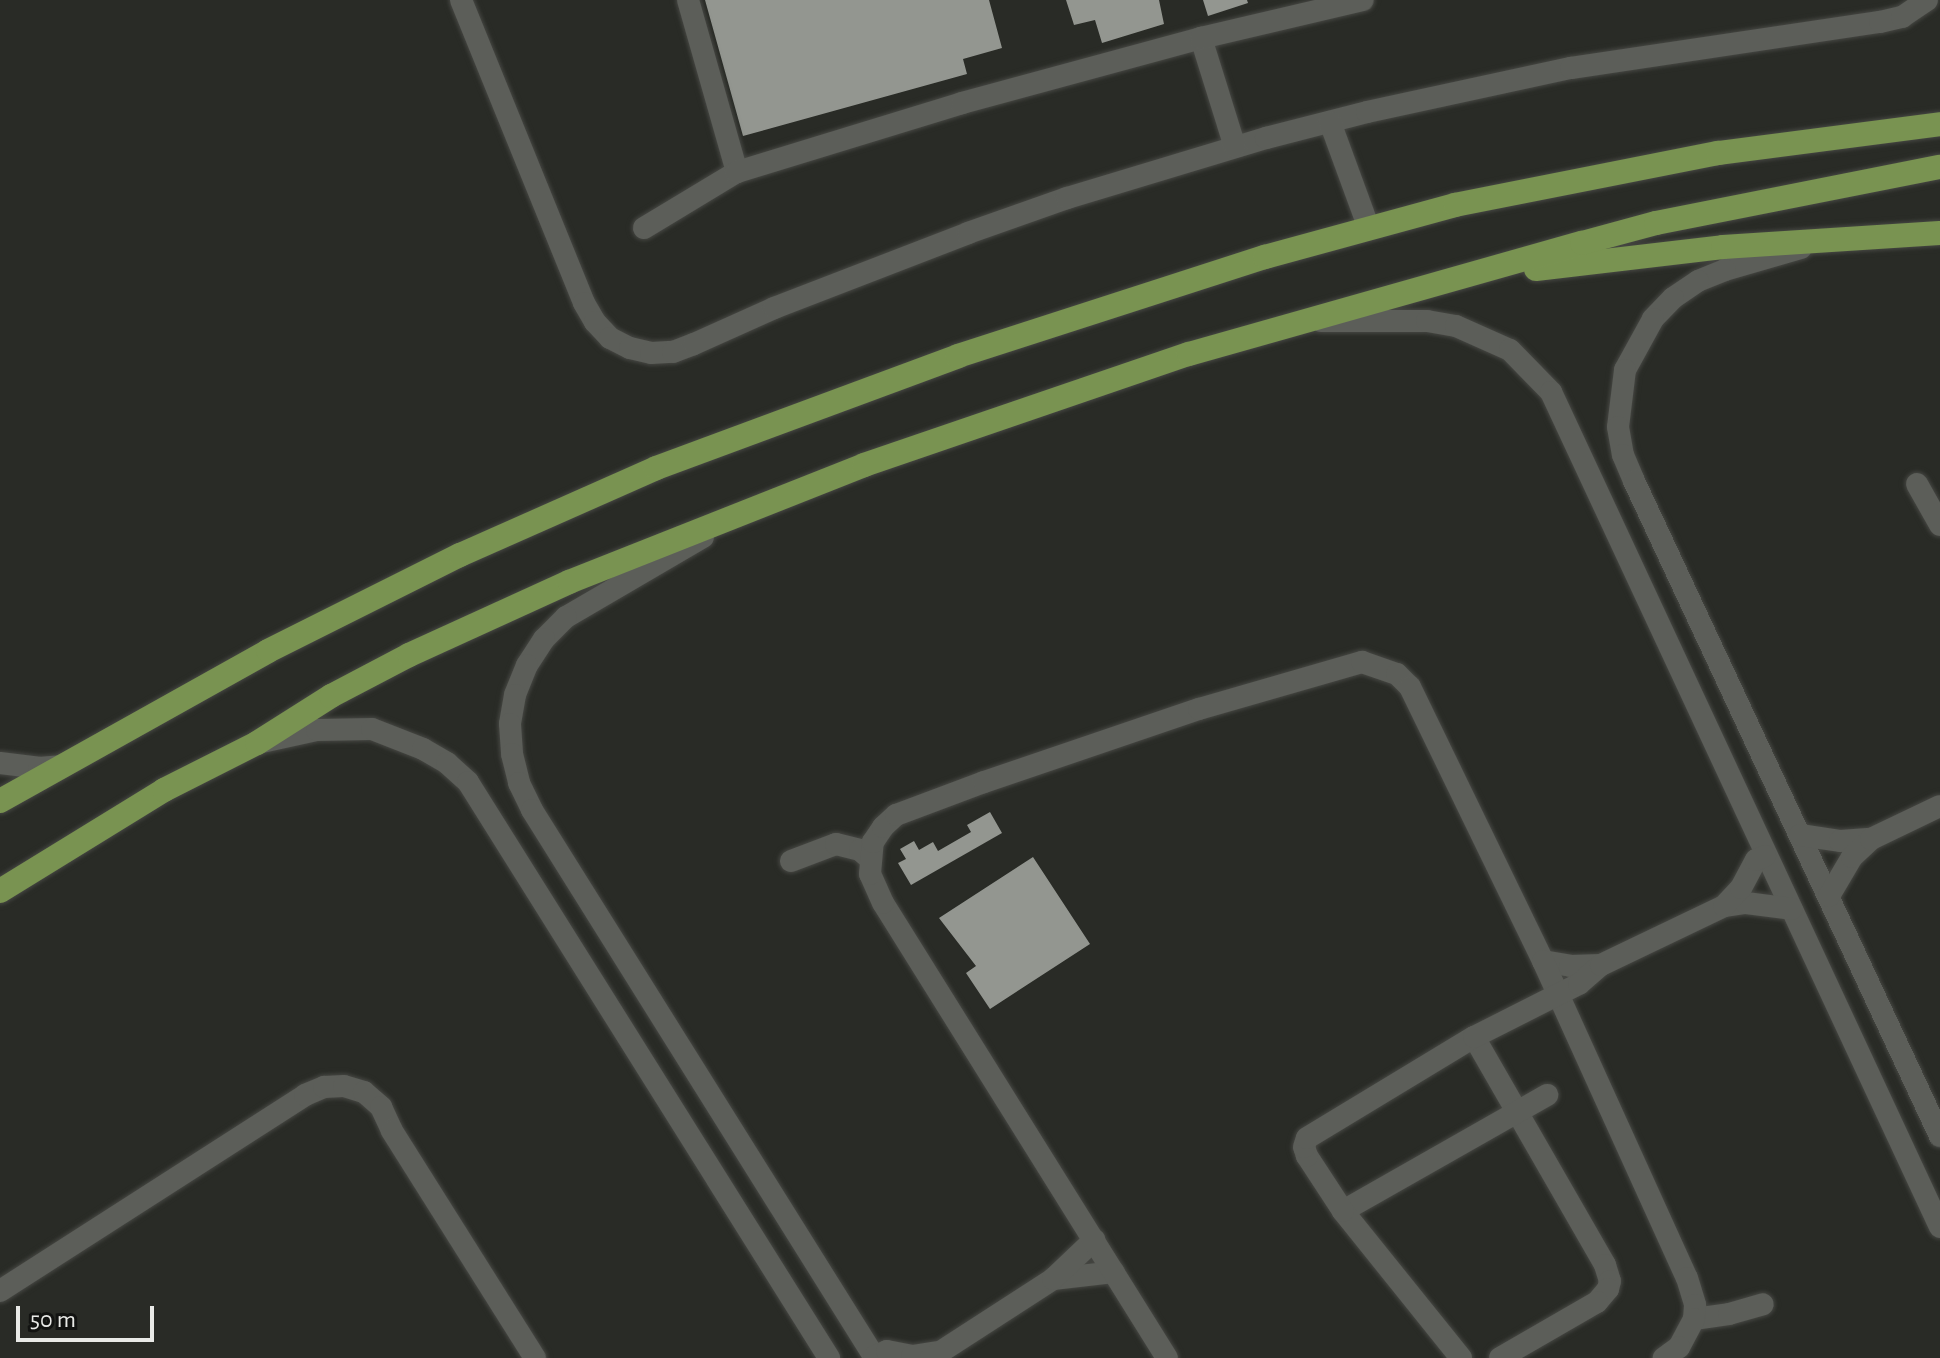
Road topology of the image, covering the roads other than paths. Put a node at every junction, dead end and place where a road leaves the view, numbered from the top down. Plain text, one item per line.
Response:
1 (461, 0) edge
2 (688, 0) edge
3 (1363, 0) edge
4 (1927, 0) edge
5 (1201, 38) junction
6 (1330, 122) junction
7 (1940, 124) edge
8 (1235, 147) junction
9 (1940, 167) edge
10 (737, 172) junction
11 (1368, 226) junction
12 (644, 228) dead end
13 (1940, 233) edge
14 (1819, 242) junction
15 (1435, 287) junction
16 (1299, 322) junction
17 (1917, 484) dead end
18 (757, 507) junction
19 (1940, 525) edge
20 (257, 743) junction
21 (0, 763) edge
22 (60, 766) junction
23 (0, 801) edge
24 (1940, 806) edge
25 (1800, 835) junction
26 (1871, 839) junction
27 (1765, 856) junction
28 (870, 859) junction
29 (791, 861) dead end
30 (0, 891) edge
31 (1829, 896) junction
32 (1724, 906) junction
33 (1792, 909) junction
34 (1543, 961) junction
35 (1601, 965) junction
36 (1557, 996) junction
37 (1474, 1037) junction
38 (1547, 1095) dead end
39 (1517, 1112) junction
40 (1940, 1136) edge
41 (1343, 1211) junction
42 (1940, 1227) edge
43 (1094, 1240) junction
44 (1114, 1272) junction
45 (1053, 1279) junction
46 (0, 1291) edge
47 (1763, 1304) dead end
48 (1694, 1319) junction
49 (934, 1355) edge
50 (875, 1357) edge
51 (535, 1358) edge
52 (829, 1358) edge
53 (1167, 1358) edge
54 (1461, 1358) edge
55 (1500, 1358) edge
56 (1664, 1358) edge

1 - 8 street
2 - 10 street
3 - 5 street
4 - 6 street
5 - 8 street
5 - 10 street
6 - 8 street
6 - 11 street
7 - 11 main road
9 - 15 main road
10 - 12 street
11 - 22 main road
13 - 14 main road
14 - 15 main road
14 - 25 street
15 - 16 main road
16 - 18 main road
16 - 27 street
17 - 19 street
18 - 20 main road
18 - 50 street
20 - 30 main road
20 - 52 street
21 - 22 street
22 - 23 main road
24 - 26 street
25 - 26 street
25 - 31 street
26 - 31 street
27 - 32 street
27 - 33 street
28 - 29 street
28 - 34 street
28 - 43 street
31 - 40 street
32 - 33 street
32 - 35 street
33 - 42 street
34 - 35 street
34 - 36 street
35 - 36 street
36 - 37 street
36 - 48 street
37 - 39 street
37 - 41 street
38 - 39 street
39 - 41 street
39 - 55 street
41 - 54 street
43 - 44 street
43 - 45 street
44 - 45 street
44 - 53 street
45 - 49 street
46 - 51 street
47 - 48 street
48 - 56 street
49 - 50 street

